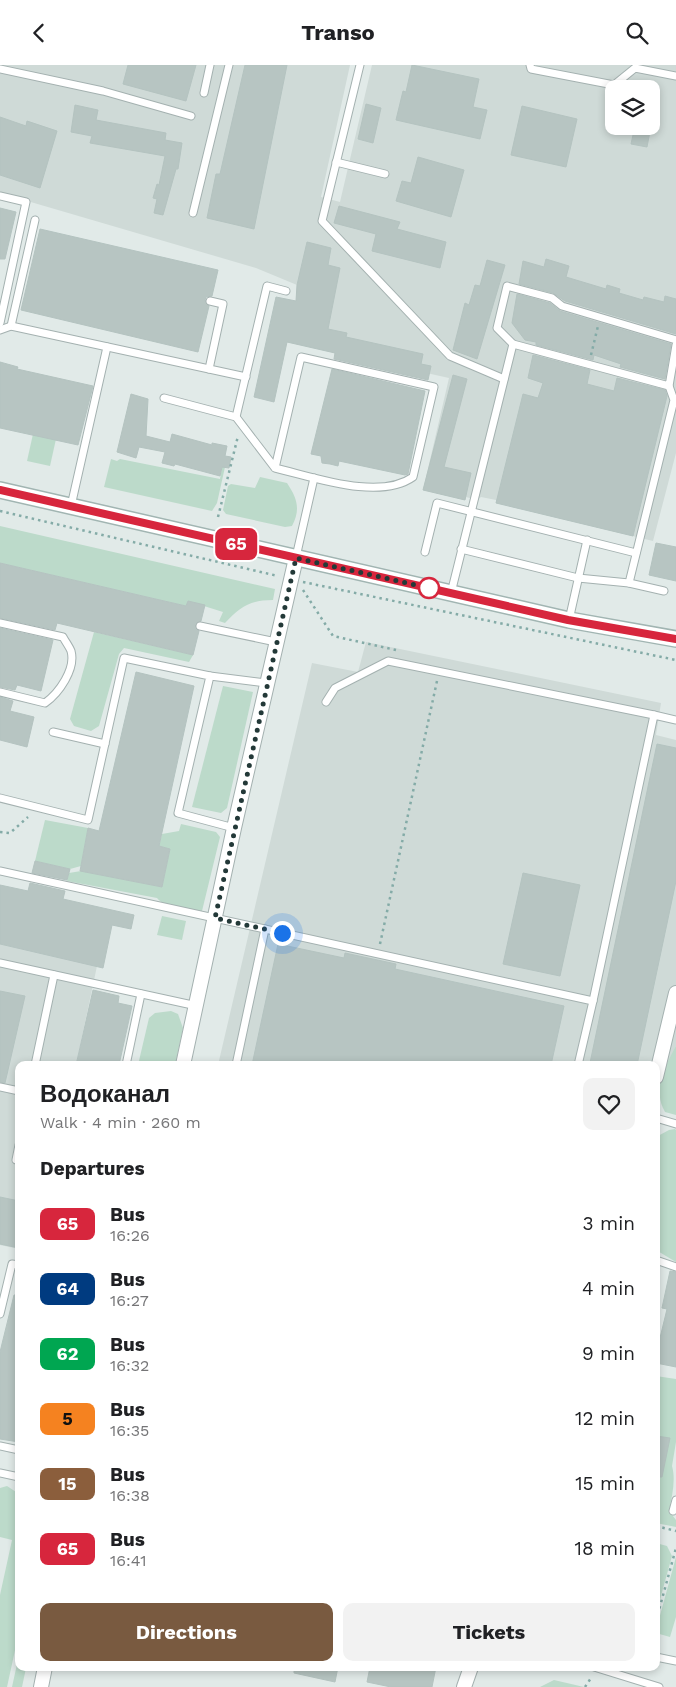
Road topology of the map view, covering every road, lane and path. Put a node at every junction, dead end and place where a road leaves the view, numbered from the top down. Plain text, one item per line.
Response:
1 (210, 65) edge
2 (230, 65) edge
3 (360, 65) edge
4 (530, 65) edge
5 (0, 69) edge
6 (676, 76) edge
7 (204, 93) dead end
8 (191, 117) dead end
9 (336, 162) junction
10 (385, 174) dead end
11 (0, 196) edge
12 (193, 213) dead end
13 (35, 220) dead end
14 (286, 291) dead end
15 (210, 301) dead end
16 (600, 318) junction
17 (0, 323) edge
18 (11, 326) junction
19 (0, 330) edge
20 (676, 339) edge
21 (512, 344) junction
22 (676, 345) edge
23 (107, 347) junction
24 (588, 366) junction
25 (209, 369) junction
26 (246, 377) junction
27 (504, 379) junction
28 (668, 386) junction
29 (164, 398) dead end
30 (236, 417) junction
31 (241, 423) junction
32 (275, 469) junction
33 (314, 477) junction
34 (0, 490) edge
35 (71, 506) junction
36 (0, 511) edge
37 (471, 511) junction
38 (218, 517) dead end
39 (587, 540) junction
40 (462, 549) junction
41 (425, 552) dead end
42 (636, 553) junction
43 (296, 558) junction
44 (578, 578) junction
45 (291, 579) junction
46 (629, 583) junction
47 (664, 591) dead end
48 (451, 593) junction
49 (568, 620) junction
50 (0, 623) edge
51 (200, 626) dead end
52 (676, 639) edge
53 (276, 642) junction
54 (405, 652) dead end
55 (676, 660) edge
56 (439, 671) junction
57 (210, 677) junction
58 (266, 683) junction
59 (0, 692) edge
60 (326, 702) dead end
61 (654, 715) junction
62 (676, 720) edge
63 (53, 732) dead end
64 (105, 744) junction
65 (0, 798) edge
66 (38, 807) junction
67 (234, 827) junction
68 (0, 832) edge
69 (0, 871) edge
70 (215, 918) junction
71 (265, 929) junction
72 (377, 954) junction
73 (0, 963) edge
74 (54, 975) junction
75 (676, 993) edge
76 (141, 994) junction
77 (593, 1001) junction
78 (197, 1006) junction
79 (36, 1061) edge
80 (127, 1061) edge
81 (184, 1061) edge
82 (237, 1061) edge
83 (579, 1061) edge
84 (660, 1061) edge
85 (0, 1087) edge
86 (15, 1090) edge
87 (660, 1119) edge
88 (676, 1124) edge
89 (660, 1261) edge
90 (15, 1264) edge
91 (676, 1267) edge
92 (2, 1297) edge
93 (0, 1314) edge
94 (0, 1446) edge
95 (15, 1449) edge
96 (0, 1473) edge
97 (15, 1476) edge
98 (676, 1500) edge
99 (673, 1511) dead end
100 (660, 1528) edge
101 (676, 1531) edge
102 (676, 1548) edge
103 (660, 1606) edge
104 (660, 1658) edge
105 (676, 1661) edge
106 (44, 1671) edge
107 (470, 1671) edge
108 (607, 1671) edge
109 (41, 1687) edge
110 (464, 1687) edge
111 (659, 1687) edge

1 - 7 lane
2 - 12 lane
3 - 9 lane
4 - 6 lane
5 - 8 lane
9 - 10 lane
9 - 27 lane
11 - 17 lane
13 - 18 lane
14 - 26 lane
15 - 25 lane
16 - 20 lane
16 - 21 lane
16 - 24 path
18 - 19 lane
18 - 23 lane
21 - 24 lane
21 - 27 lane
22 - 28 lane
23 - 25 lane
23 - 35 lane
24 - 28 lane
25 - 26 lane
26 - 30 lane
27 - 37 lane
28 - 42 lane
29 - 30 lane
30 - 31 lane
31 - 32 lane
31 - 38 path
32 - 33 lane
32 - 33 lane
33 - 43 lane
34 - 35 main road
35 - 43 main road
36 - 45 path
37 - 39 lane
37 - 40 lane
37 - 41 lane
39 - 42 lane
39 - 44 lane
40 - 44 lane
40 - 48 lane
42 - 46 lane
43 - 45 street
43 - 48 main road
44 - 46 lane
44 - 49 lane
45 - 53 street
46 - 47 lane
48 - 49 main road
49 - 52 main road
50 - 59 lane
51 - 53 lane
53 - 58 street
54 - 55 path
56 - 60 lane
56 - 61 lane
56 - 72 path
57 - 58 lane
57 - 64 lane
57 - 67 lane
58 - 67 street
61 - 62 lane
61 - 77 lane
63 - 64 lane
64 - 66 lane
65 - 66 lane
66 - 68 path
67 - 70 street
69 - 70 lane
70 - 71 lane
70 - 78 street
71 - 72 lane
71 - 82 lane
72 - 77 lane
73 - 74 lane
74 - 76 lane
74 - 79 lane
75 - 84 street
76 - 78 lane
76 - 80 lane
77 - 83 lane
78 - 81 street
85 - 86 lane
87 - 88 lane
89 - 91 lane
90 - 92 lane
92 - 93 lane
94 - 95 lane
96 - 97 lane
98 - 99 lane
100 - 101 path
102 - 103 path
104 - 105 lane
106 - 109 street
107 - 110 street
108 - 111 lane

